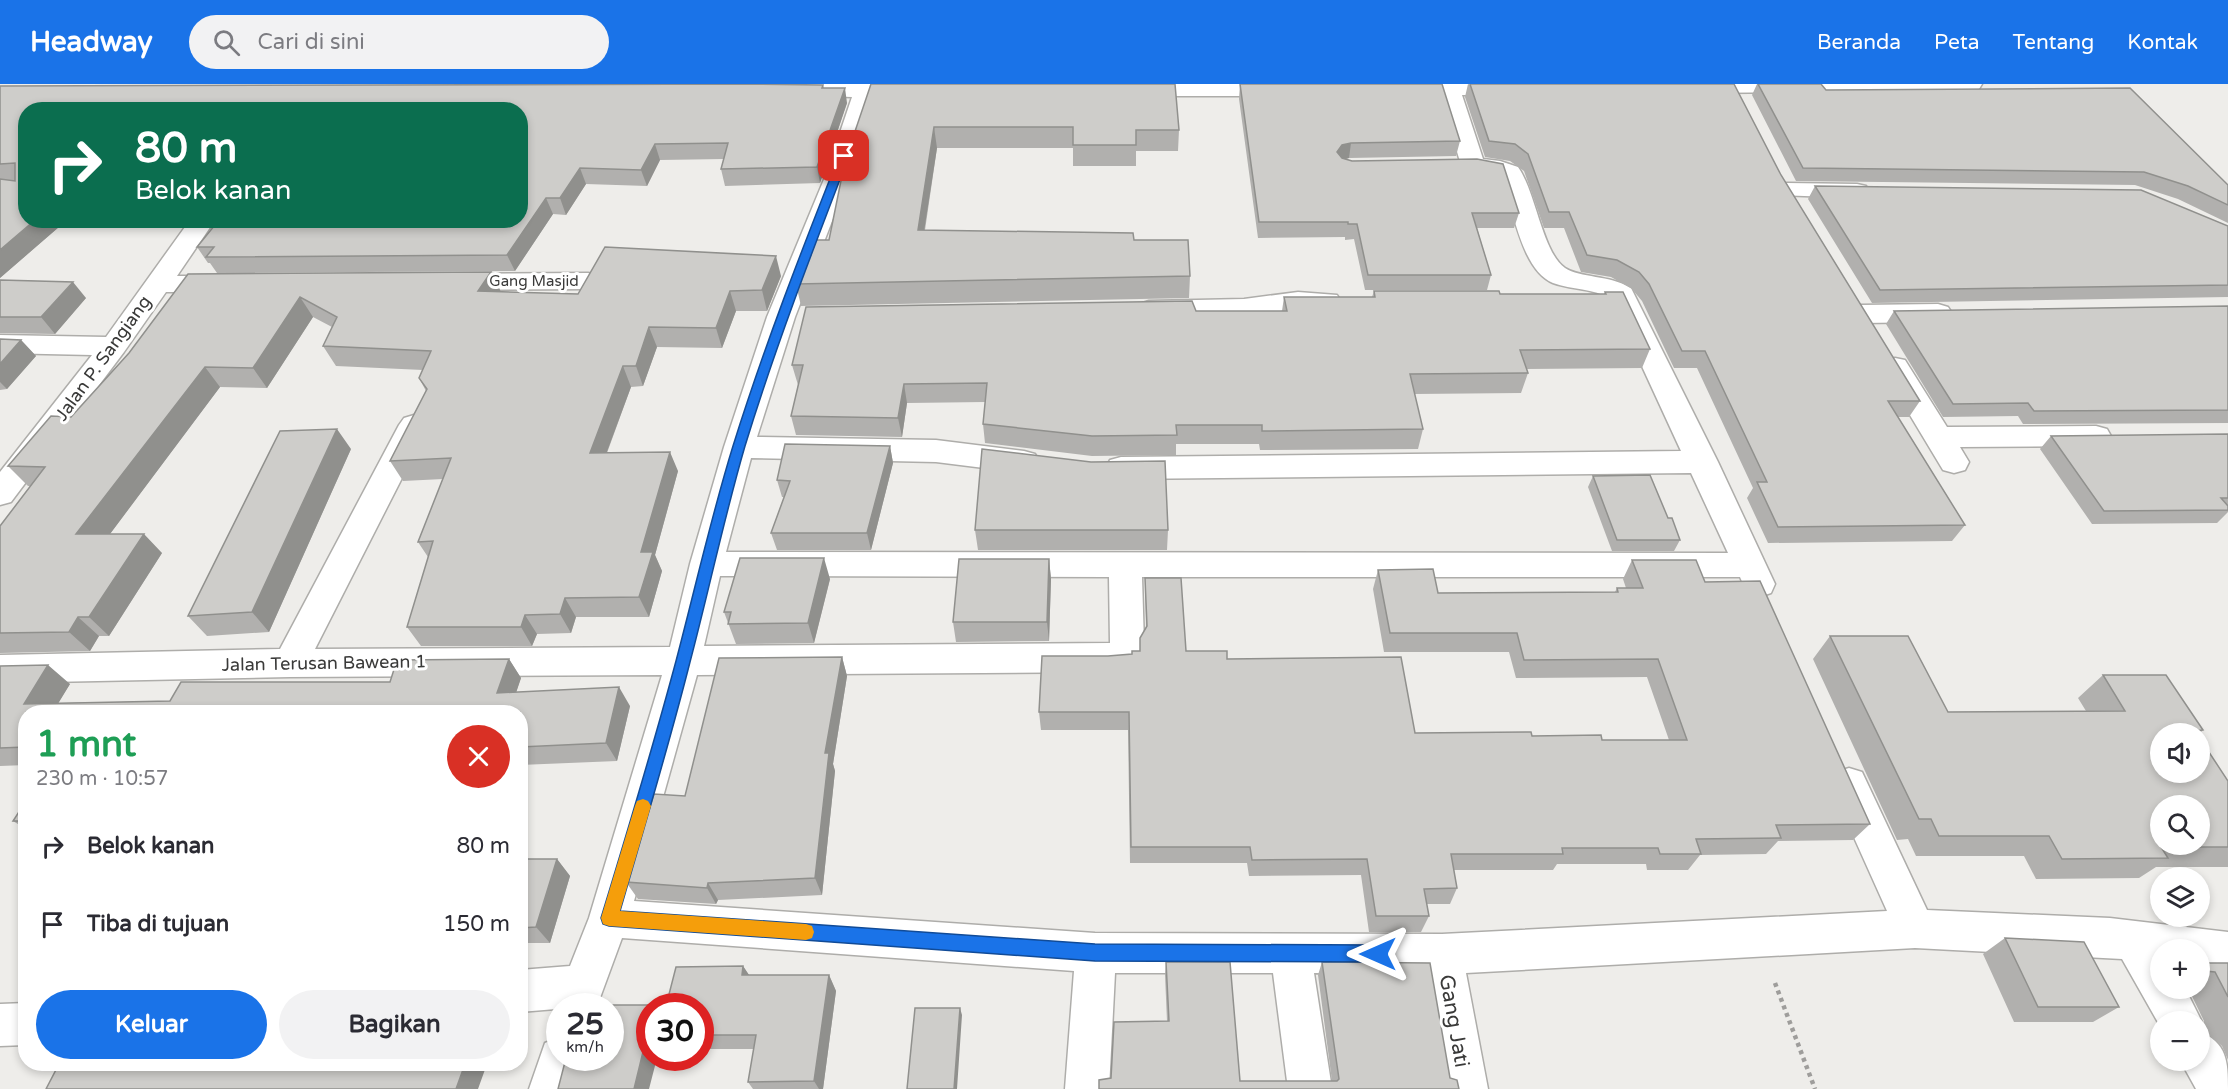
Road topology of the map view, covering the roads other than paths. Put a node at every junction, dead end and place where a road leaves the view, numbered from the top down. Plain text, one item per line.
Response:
1 (1971, 84) edge
2 (1733, 85) edge
3 (1863, 85) edge
4 (1676, 86) edge
5 (1139, 87) edge
6 (866, 88) edge
7 (1538, 88) edge
8 (1115, 89) edge
9 (1306, 89) edge
10 (1378, 89) edge
11 (1449, 89) junction
12 (774, 90) edge
13 (936, 90) edge
14 (1743, 105) edge
15 (1788, 190) edge
16 (1882, 191) edge
17 (197, 228) edge
18 (588, 281) edge
19 (429, 282) edge
20 (156, 284) junction
21 (251, 284) edge
22 (1354, 301) edge
23 (1555, 302) edge
24 (1627, 302) junction
25 (1125, 310) edge
26 (1964, 313) edge
27 (0, 344) edge
28 (114, 346) junction
29 (422, 408) edge
30 (2124, 436) edge
31 (1939, 437) junction
32 (739, 447) junction
33 (1702, 462) junction
34 (1954, 462) dead end
35 (13, 463) edge
36 (1049, 466) edge
37 (1092, 469) edge
38 (0, 494) edge
39 (706, 564) junction
40 (1125, 564) junction
41 (1750, 565) junction
42 (1770, 608) edge
43 (684, 659) junction
44 (290, 663) junction
45 (0, 669) edge
46 (1838, 758) edge
47 (609, 918) junction
48 (1915, 929) junction
49 (2134, 941) junction
50 (1095, 952) junction
51 (2228, 952) edge
52 (1291, 954) junction
53 (1443, 954) junction
54 (2150, 968) edge
55 (528, 992) edge
56 (581, 993) edge
57 (546, 994) edge
58 (18, 1024) edge
59 (0, 1025) edge
60 (556, 1071) edge
61 (2210, 1071) edge
62 (550, 1089) edge
63 (1087, 1089) edge
64 (1310, 1089) edge
65 (1466, 1089) edge
66 (2220, 1089) edge

1 - 3 street
2 - 3 street
2 - 4 street
2 - 14 street
5 - 8 street
5 - 9 street
6 - 12 street
6 - 13 street
6 - 32 street
7 - 11 street
10 - 11 street
11 - 24 street
15 - 16 street
17 - 20 street, Jalan P. Sangiang
18 - 19 street, Gang Masjid
20 - 21 street
20 - 28 street, Jalan P. Sangiang
22 - 25 street
23 - 24 street
24 - 33 street
26 - 31 street
27 - 28 street
28 - 35 street, Jalan P. Sangiang
29 - 44 street
30 - 31 street
31 - 34 street
32 - 36 street
32 - 39 street
33 - 37 street
33 - 41 street
35 - 38 street, Jalan P. Sangiang
39 - 40 street
39 - 43 street
40 - 41 street
40 - 43 street, Jalan Terusan Bawean 1
41 - 42 street
43 - 44 street, Jalan Terusan Bawean 1
43 - 47 street
44 - 45 street, Jalan Terusan Bawean 1
46 - 48 street
47 - 50 street
47 - 56 street
48 - 49 street
48 - 53 street
49 - 51 street
49 - 54 street
50 - 52 street
50 - 63 street
52 - 53 street
52 - 64 street
53 - 65 street, Gang Jati
55 - 57 street
58 - 59 street
60 - 62 street
61 - 66 street

